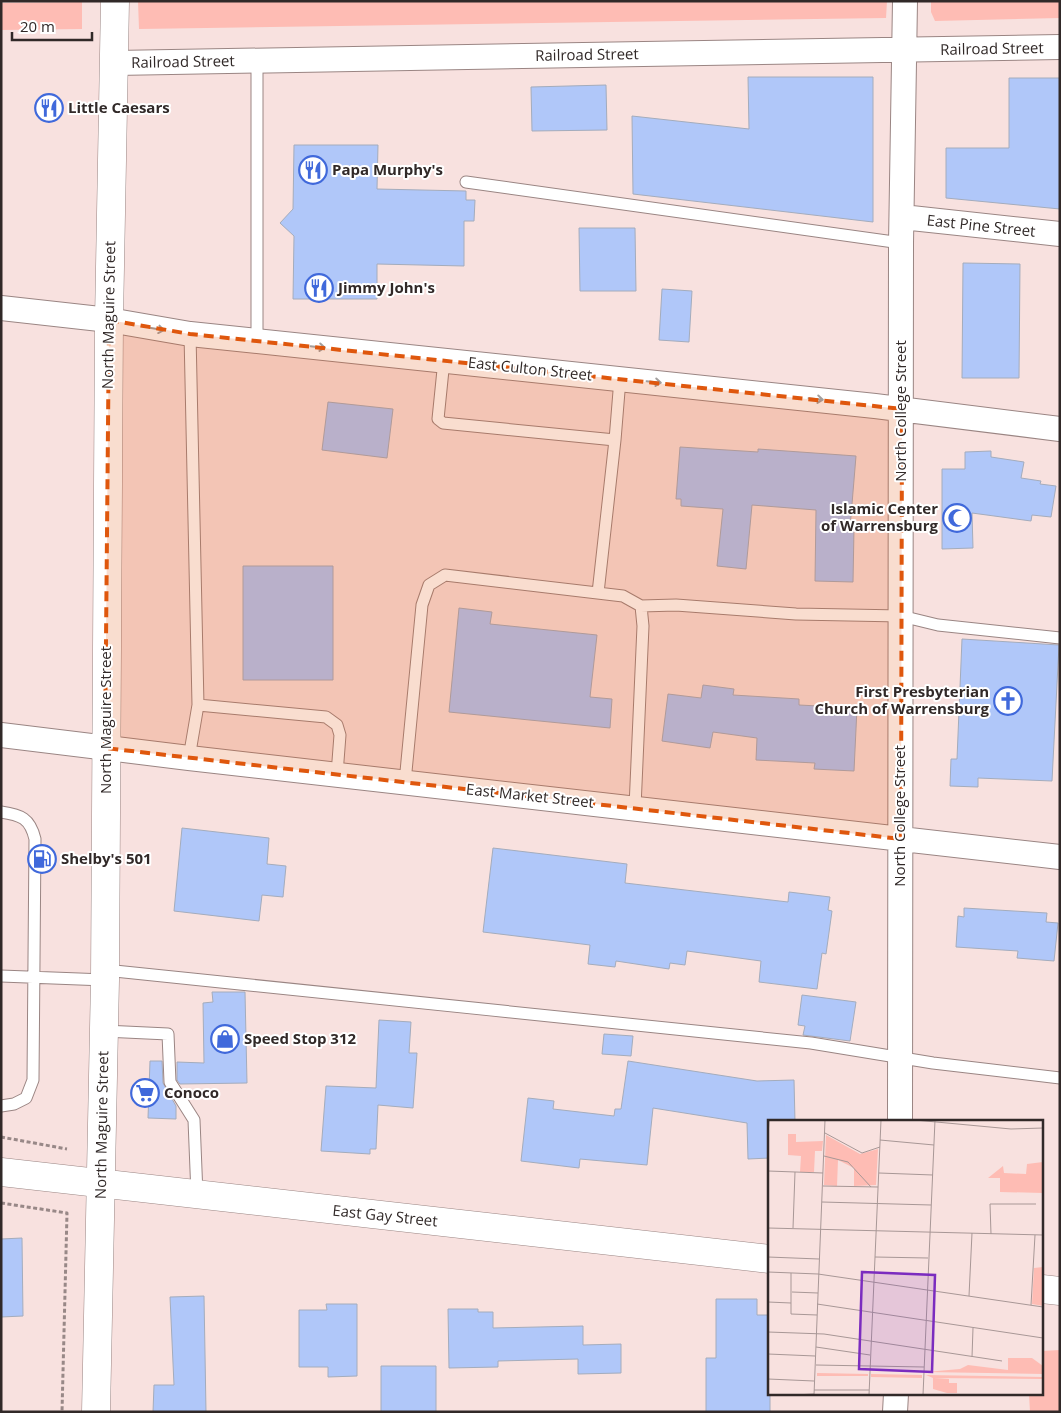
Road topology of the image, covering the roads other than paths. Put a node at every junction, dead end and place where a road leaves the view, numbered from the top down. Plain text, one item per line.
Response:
1 (115, 1) edge
2 (905, 7) edge
3 (1060, 47) edge
4 (905, 50) junction
5 (257, 60) junction
6 (115, 63) junction
7 (466, 182) dead end
8 (902, 217) junction
9 (1060, 234) edge
10 (901, 243) junction
11 (1, 308) edge
12 (109, 320) junction
13 (190, 334) junction
14 (257, 341) junction
15 (444, 360) junction
16 (620, 379) junction
17 (902, 409) junction
18 (1060, 428) edge
19 (615, 440) junction
20 (598, 593) junction
21 (641, 606) junction
22 (901, 616) junction
23 (1060, 638) edge
24 (198, 705) junction
25 (1, 734) edge
26 (106, 748) junction
27 (189, 758) junction
28 (337, 774) junction
29 (405, 782) junction
30 (635, 807) junction
31 (1, 812) edge
32 (901, 839) junction
33 (1060, 857) edge
34 (104, 975) junction
35 (1, 976) edge
36 (34, 977) junction
37 (104, 1031) junction
38 (901, 1058) junction
39 (1060, 1078) edge
40 (1, 1106) edge
41 (900, 1120) edge
42 (1, 1172) edge
43 (101, 1182) junction
44 (197, 1195) junction
45 (768, 1259) edge
46 (1044, 1290) edge
47 (1060, 1291) edge
48 (896, 1396) edge
49 (96, 1412) edge
50 (895, 1412) edge

1 - 6 main road, North Maguire Street
2 - 4 street, North College Street
3 - 4 street, Railroad Street
4 - 5 street, Railroad Street
4 - 8 street, North College Street
5 - 6 street, Railroad Street
5 - 14 lane
6 - 12 main road, North Maguire Street
7 - 10 lane
8 - 9 street, East Pine Street
8 - 10 street, North College Street
10 - 17 street, North College Street
11 - 12 street, East Culton Street
12 -> 13 street, East Culton Street
12 - 26 main road, North Maguire Street
13 - 14 street, East Culton Street
13 - 24 lane
14 -> 15 street, East Culton Street
15 - 16 street, East Culton Street
15 - 19 lane
16 -> 17 street, East Culton Street
16 - 19 lane
17 - 18 street, East Culton Street
17 - 22 street, North College Street
19 - 20 lane
20 - 21 lane
20 - 29 lane
21 - 22 lane
21 - 30 lane
22 - 23 lane
22 - 32 street, North College Street
24 - 27 lane
24 - 28 lane
25 - 26 street, East Market Street
26 - 27 street, East Market Street
26 - 34 main road, North Maguire Street
27 - 28 street, East Market Street
28 - 29 street, East Market Street
29 - 30 street, East Market Street
30 - 32 street, East Market Street
31 - 36 lane
32 - 33 street, East Market Street
32 - 38 street, North College Street
34 - 36 lane
34 - 37 main road, North Maguire Street
34 - 38 lane
35 - 36 lane
36 - 40 lane
37 - 43 main road, North Maguire Street
37 - 44 lane
38 - 39 lane
38 - 41 street, North College Street
42 - 43 main road, East Gay Street
43 - 44 main road, East Gay Street
43 - 49 main road, North Maguire Street
44 - 45 main road, East Gay Street
46 - 47 main road
48 - 50 street

